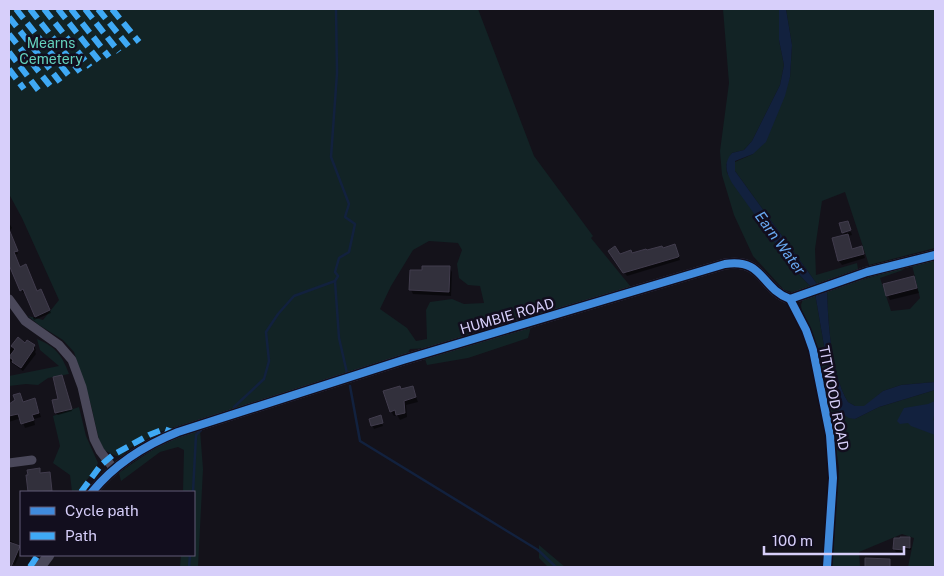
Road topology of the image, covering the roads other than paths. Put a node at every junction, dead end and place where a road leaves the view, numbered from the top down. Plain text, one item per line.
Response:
1 (935, 255) edge
2 (9, 299) edge
3 (790, 299) junction
4 (32, 460) dead end
5 (9, 464) edge
6 (114, 469) junction
7 (93, 491) edge
8 (47, 556) edge
9 (40, 567) edge
10 (828, 567) edge

1 - 3 street
2 - 6 street
3 - 6 street, HUMBIE ROAD
3 - 10 street, TITWOOD ROAD
4 - 5 street
6 - 7 street, HUMBIE ROAD
8 - 9 street

